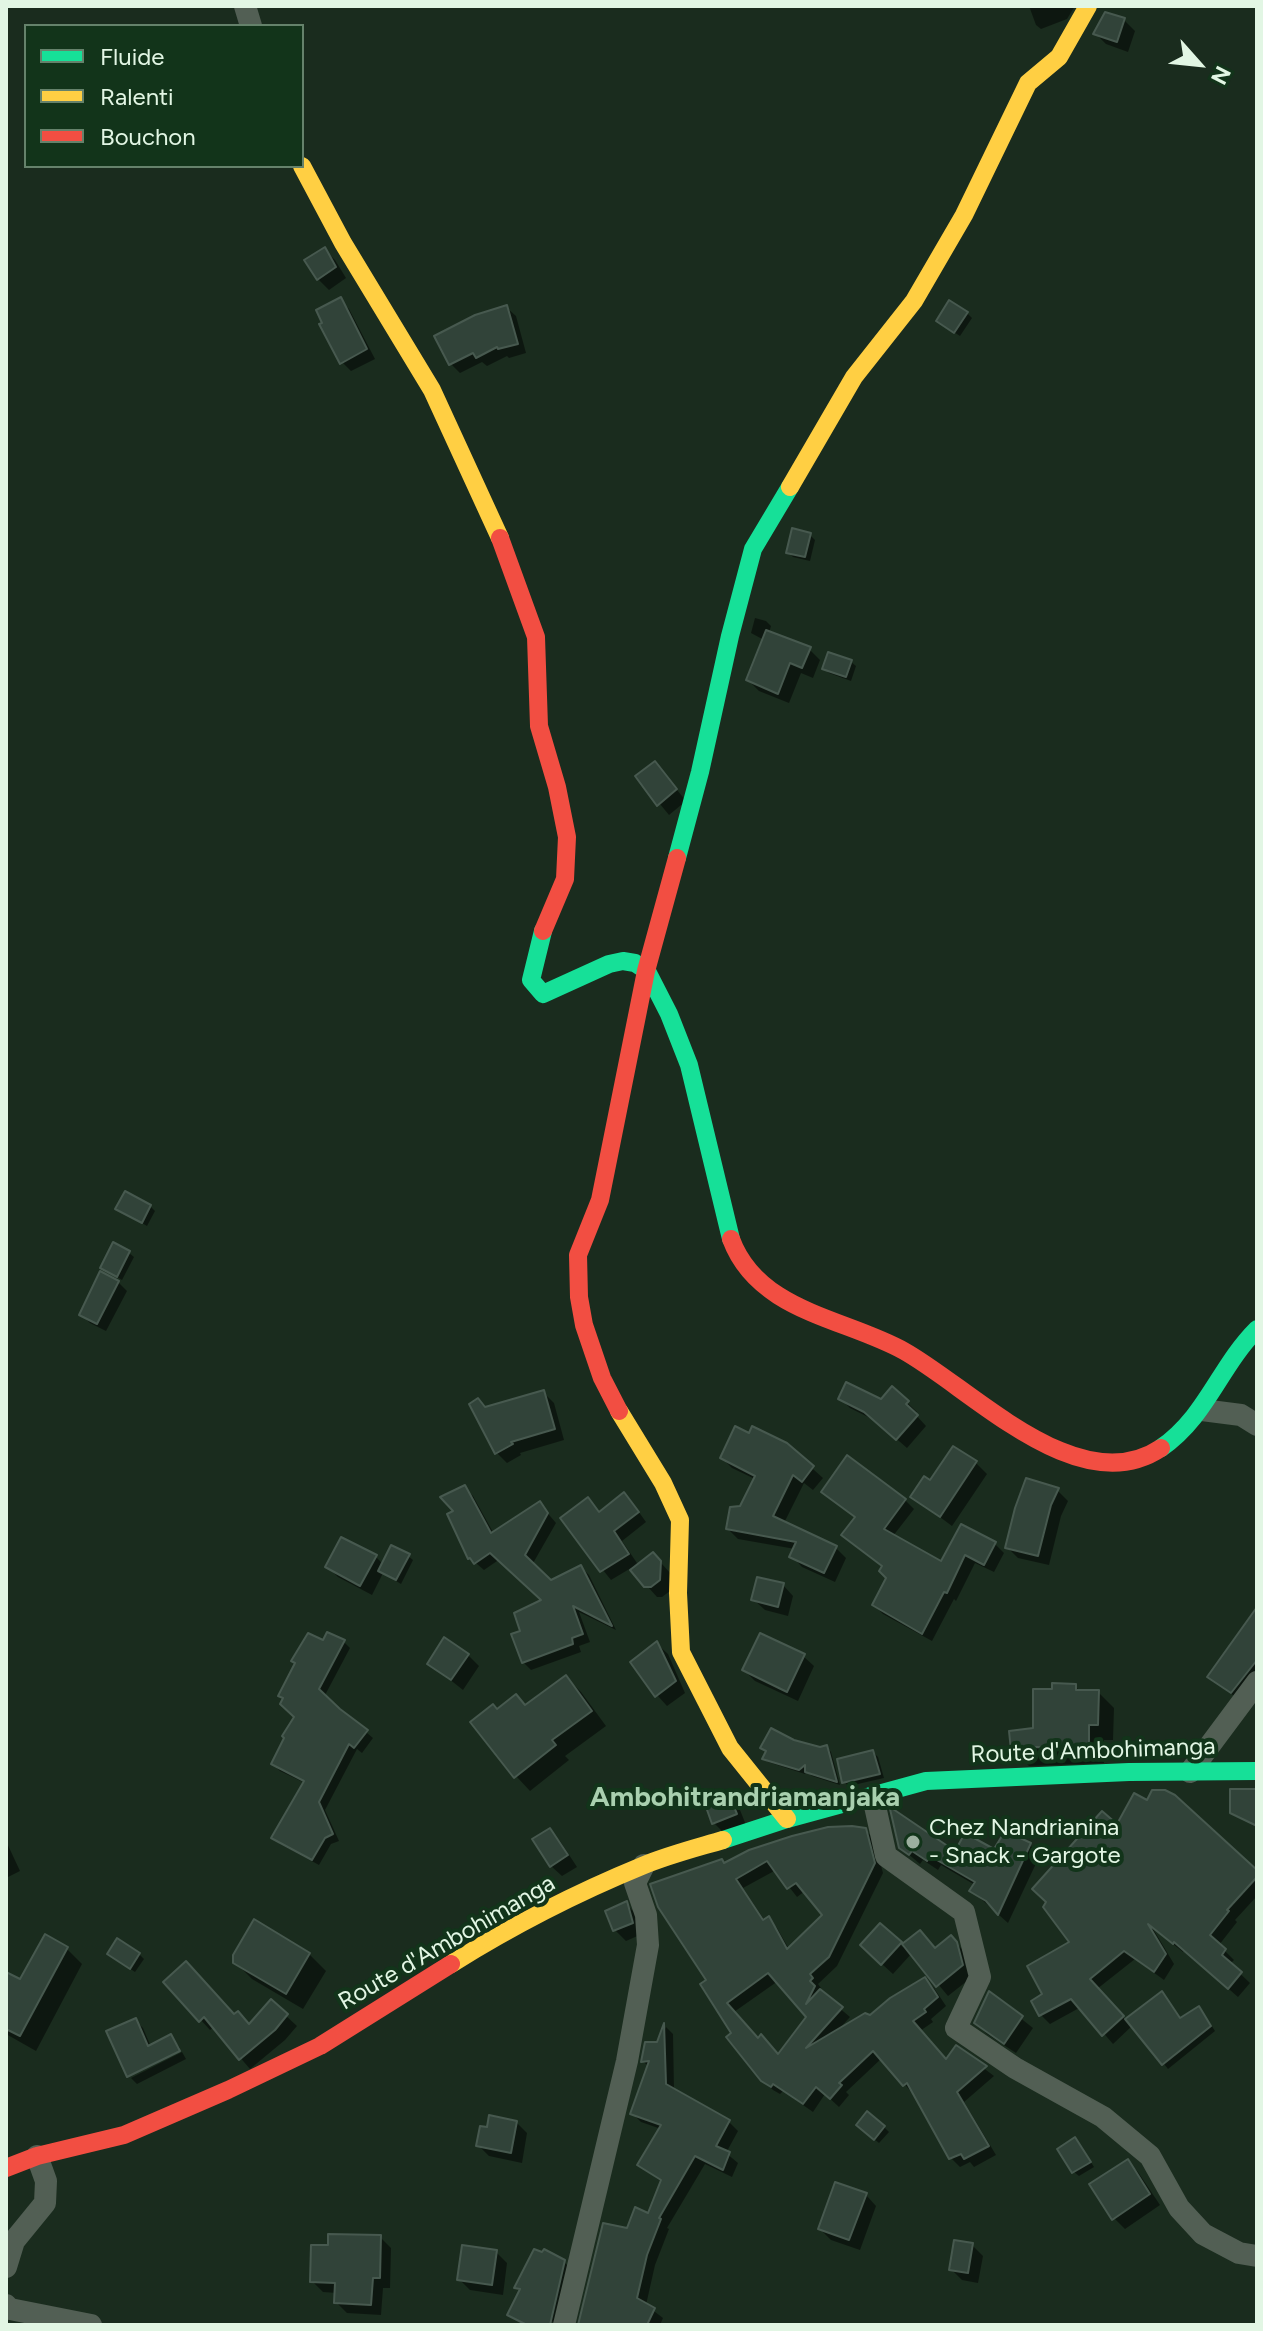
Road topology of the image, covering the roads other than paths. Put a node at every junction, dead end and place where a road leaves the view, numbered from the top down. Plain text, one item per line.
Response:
1 (1088, 6) edge
2 (303, 168) edge
3 (646, 971) junction
4 (1257, 1329) edge
5 (1202, 1410) junction
6 (1257, 1425) edge
7 (1257, 1682) edge
8 (1257, 1771) edge
9 (1190, 1772) junction
10 (873, 1797) junction
11 (787, 1819) junction
12 (644, 1865) junction
13 (37, 2156) junction
14 (6, 2168) edge
15 (1257, 2256) edge
16 (6, 2267) edge
17 (6, 2305) edge
18 (91, 2325) edge
19 (564, 2325) edge

1 - 3 street
2 - 3 street
3 - 5 street
3 - 11 street
4 - 5 street
5 - 6 street
7 - 9 street
8 - 9 street, Route d'Ambohimanga
9 - 10 street, Route d'Ambohimanga
10 - 11 street, Route d'Ambohimanga
10 - 15 street
11 - 12 street, Route d'Ambohimanga
12 - 13 street, Route d'Ambohimanga
12 - 19 street
13 - 14 street, Route d'Ambohimanga
13 - 16 street
17 - 18 street

